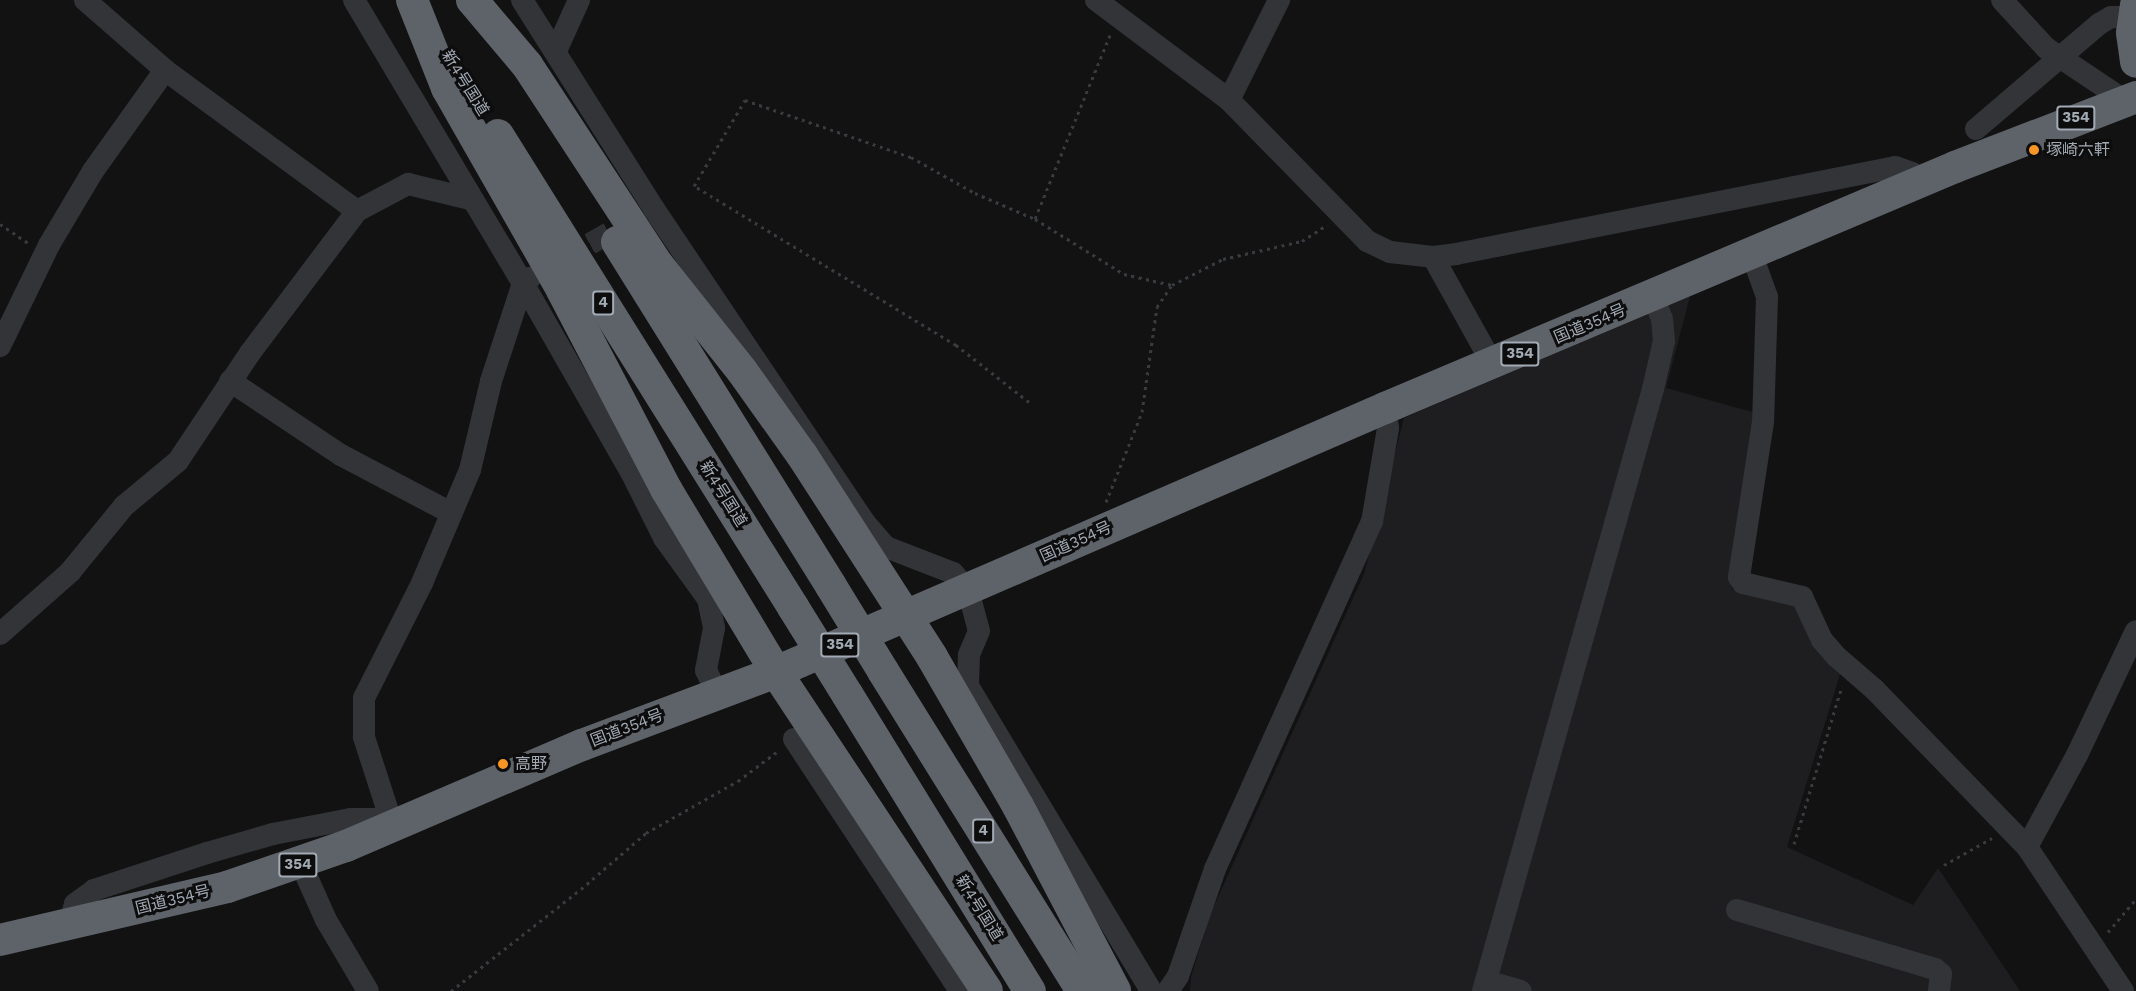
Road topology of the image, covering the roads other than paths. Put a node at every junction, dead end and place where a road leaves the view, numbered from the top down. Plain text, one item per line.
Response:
1 (85, 0) edge
2 (354, 0) edge
3 (412, 0) edge
4 (465, 0) edge
5 (472, 0) edge
6 (522, 0) edge
7 (579, 0) edge
8 (1279, 0) edge
9 (2001, 0) edge
10 (1107, 6) edge
11 (2134, 11) edge
12 (556, 51) junction
13 (2060, 58) junction
14 (2136, 62) edge
15 (165, 70) junction
16 (2130, 98) edge
17 (1229, 100) junction
18 (1976, 129) dead end
19 (1921, 182) junction
20 (470, 199) junction
21 (357, 211) junction
22 (1752, 255) junction
23 (1433, 257) junction
24 (529, 278) junction
25 (1653, 297) junction
26 (0, 346) edge
27 (1493, 365) junction
28 (230, 381) junction
29 (1385, 408) junction
30 (451, 513) junction
31 (968, 590) junction
32 (905, 617) junction
33 (2136, 631) edge
34 (0, 634) edge
35 (776, 672) junction
36 (717, 694) junction
37 (794, 739) road end
38 (393, 827) junction
39 (2027, 847) junction
40 (301, 864) junction
41 (1737, 910) dead end
42 (69, 925) junction
43 (0, 940) edge
44 (1485, 986) edge
45 (368, 991) edge
46 (960, 991) edge
47 (987, 991) edge
48 (1030, 991) edge
49 (1082, 991) edge
50 (1115, 991) edge
51 (1151, 991) edge
52 (1168, 991) edge
53 (1521, 991) edge
54 (1939, 991) edge
55 (2123, 991) edge

1 - 15 street
2 - 20 street
3 - 35 highway
3 - 48 highway, 新4号国道 / 4, bridge
4 - 49 highway, 4, bridge
5 - 32 highway
6 - 12 street
7 - 12 street
8 - 17 street
9 - 13 street
10 - 17 street
11 - 13 street
11 - 14 highway
12 - 31 street
13 - 16 street
13 - 18 street
15 - 21 street
15 - 26 street
16 - 19 highway, 国道354号 / 354
17 - 23 street
19 - 22 highway, 国道354号 / 354
19 - 23 street
20 - 21 street
20 - 24 street
21 - 28 street
22 - 25 highway, 国道354号 / 354
22 - 39 street
23 - 27 street
24 - 30 street
24 - 36 street
25 - 27 highway, 国道354号 / 354
25 - 44 street
27 - 29 highway, 国道354号 / 354
28 - 30 street
28 - 34 street
29 - 31 highway, 国道354号 / 354
29 - 52 street
30 - 38 street
31 - 32 highway, 国道354号 / 354
31 - 51 street
32 - 35 highway, 国道354号 / 354
32 - 50 highway
33 - 39 street
35 - 36 highway, 国道354号 / 354
35 - 47 highway
36 - 38 highway, 国道354号 / 354
37 - 46 street
38 - 40 highway, 国道354号 / 354
38 - 42 street
39 - 55 street
40 - 42 highway, 国道354号 / 354
40 - 45 street
41 - 54 street
42 - 43 highway, 国道354号 / 354
44 - 53 street

